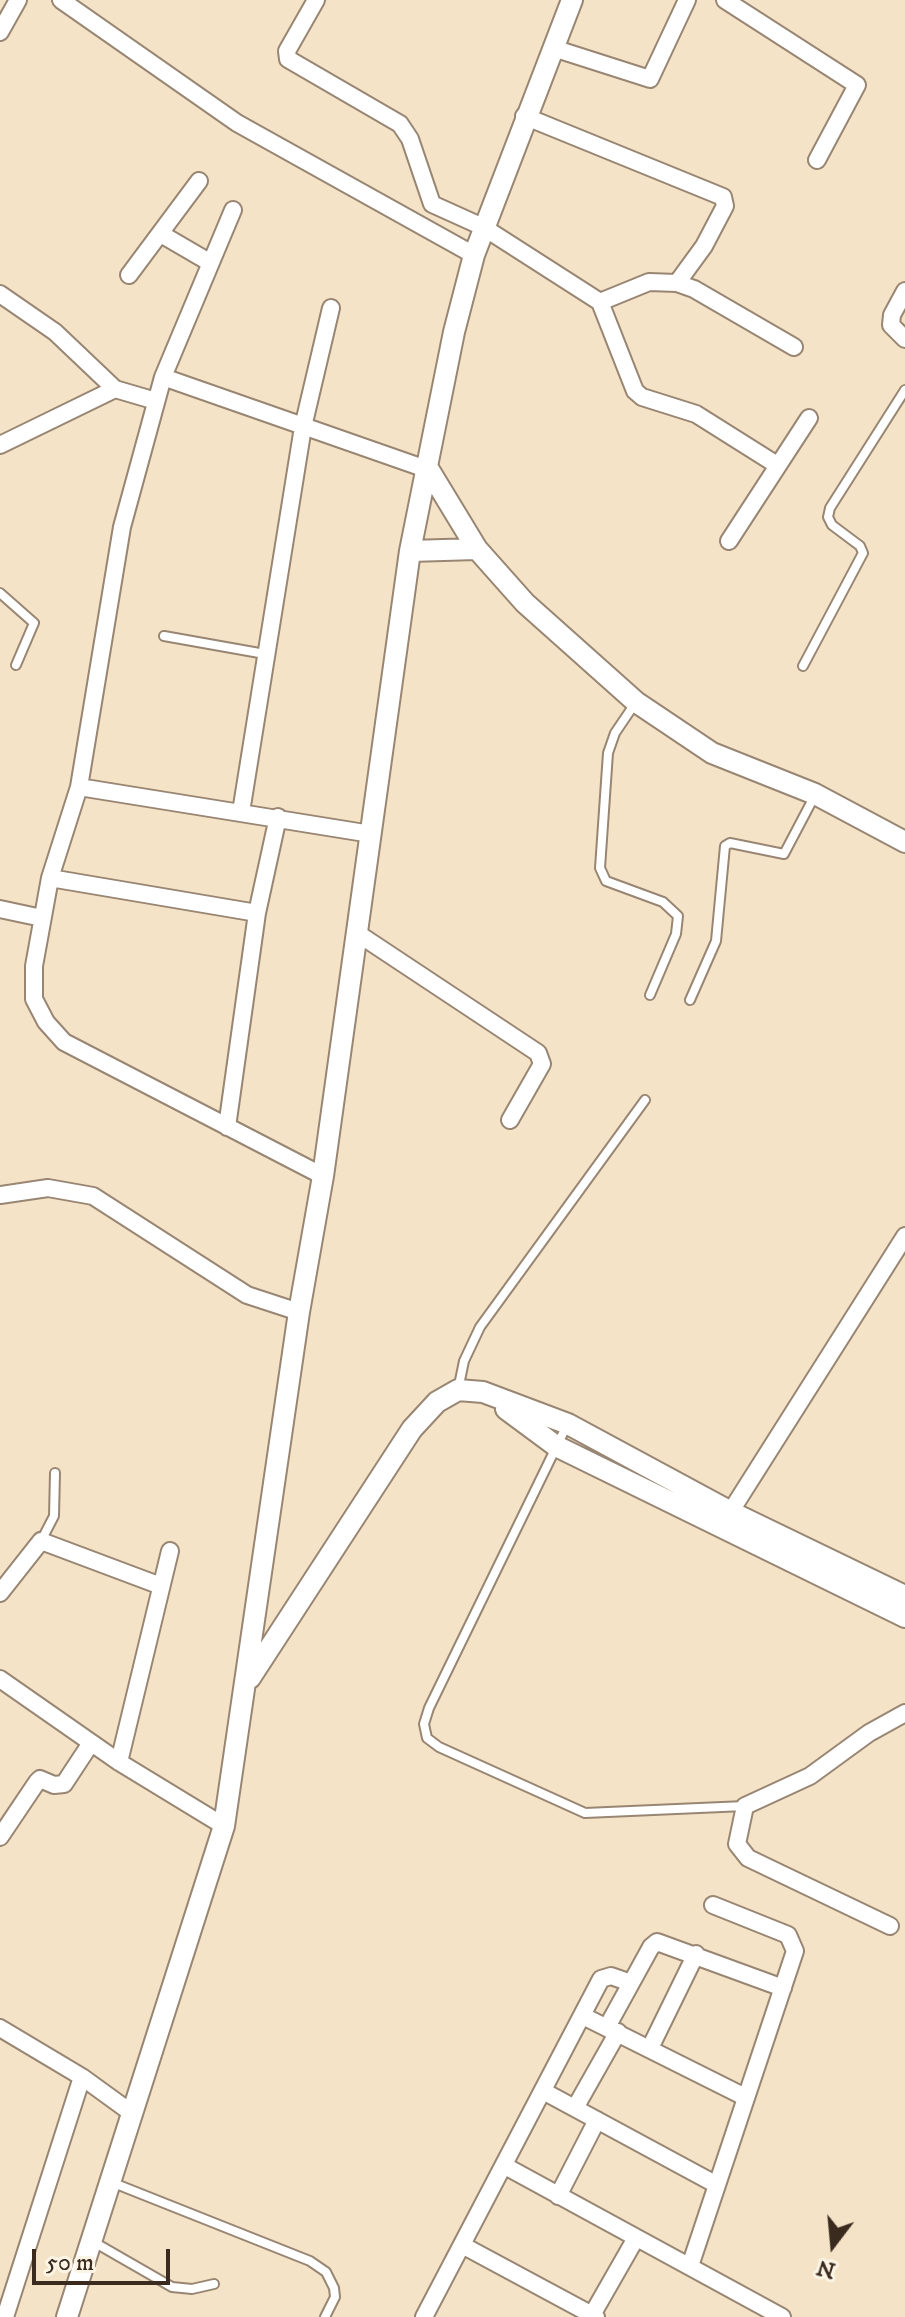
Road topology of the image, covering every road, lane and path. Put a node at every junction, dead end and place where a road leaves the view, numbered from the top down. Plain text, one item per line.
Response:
1 (18, 0) edge
2 (61, 0) edge
3 (316, 0) edge
4 (572, 0) edge
5 (687, 0) edge
6 (725, 0) edge
7 (0, 32) edge
8 (553, 48) junction
9 (524, 116) junction
10 (817, 160) dead end
11 (199, 181) dead end
12 (233, 210) dead end
13 (483, 227) junction
14 (161, 234) junction
15 (474, 255) junction
16 (209, 262) junction
17 (129, 275) dead end
18 (677, 283) junction
19 (905, 291) edge
20 (0, 294) edge
21 (600, 302) junction
22 (331, 308) dead end
23 (905, 339) edge
24 (794, 347) dead end
25 (163, 377) junction
26 (115, 389) junction
27 (905, 390) edge
28 (156, 401) junction
29 (809, 418) dead end
30 (303, 427) junction
31 (0, 445) edge
32 (777, 465) junction
33 (429, 470) junction
34 (729, 541) dead end
35 (477, 549) junction
36 (410, 551) junction
37 (0, 593) edge
38 (164, 636) dead end
39 (265, 654) junction
40 (16, 665) dead end
41 (803, 666) dead end
42 (636, 702) junction
43 (79, 787) junction
44 (815, 794) junction
45 (241, 812) junction
46 (278, 817) junction
47 (371, 834) junction
48 (905, 842) edge
49 (50, 878) junction
50 (0, 909) edge
51 (257, 913) junction
52 (42, 918) junction
53 (357, 933) junction
54 (650, 995) dead end
55 (690, 1000) dead end
56 (645, 1100) dead end
57 (510, 1120) dead end
58 (227, 1127) junction
59 (323, 1176) junction
60 (0, 1195) edge
61 (905, 1236) edge
62 (299, 1312) junction
63 (458, 1390) junction
64 (483, 1392) junction
65 (568, 1424) junction
66 (556, 1446) junction
67 (55, 1473) dead end
68 (726, 1519) junction
69 (41, 1541) junction
70 (170, 1551) dead end
71 (161, 1586) junction
72 (0, 1593) edge
73 (905, 1596) edge
74 (905, 1617) edge
75 (0, 1679) edge
76 (246, 1684) junction
77 (905, 1713) edge
78 (91, 1743) junction
79 (119, 1762) junction
80 (745, 1806) junction
81 (224, 1826) junction
82 (0, 1837) edge
83 (713, 1905) dead end
84 (890, 1926) dead end
85 (696, 1954) junction
86 (631, 1983) junction
87 (783, 1988) junction
88 (583, 2016) junction
89 (0, 2028) edge
90 (613, 2029) junction
91 (650, 2048) junction
92 (82, 2077) junction
93 (543, 2091) junction
94 (745, 2097) junction
95 (575, 2108) junction
96 (133, 2114) junction
97 (597, 2120) junction
98 (505, 2166) junction
99 (111, 2182) junction
100 (717, 2185) junction
101 (558, 2196) junction
102 (636, 2238) junction
103 (92, 2241) junction
104 (462, 2245) junction
105 (690, 2266) junction
106 (214, 2284) dead end
107 (594, 2316) edge
108 (5, 2317) edge
109 (67, 2317) edge
110 (325, 2317) edge
111 (424, 2317) edge
112 (782, 2317) edge

1 - 7 street
2 - 15 street
3 - 13 street
4 - 8 street
5 - 8 street
6 - 10 street
8 - 9 street
9 - 13 street
9 - 18 street
11 - 14 street
12 - 16 street
13 - 15 street
13 - 21 street
14 - 16 street
14 - 17 street
15 - 33 street
16 - 25 street
18 - 21 street
18 - 24 street
19 - 23 street
20 - 26 street
21 - 32 street
22 - 30 street
25 - 28 street
25 - 30 street
26 - 28 street
26 - 31 street
27 - 41 lane
28 - 43 street
29 - 32 street
30 - 33 street
30 - 39 street
32 - 34 street
33 - 35 street
33 - 36 street
35 - 36 street
35 - 42 street
36 - 47 street
37 - 40 lane
38 - 39 lane
39 - 45 street
42 - 44 street
42 - 54 lane
43 - 45 street
43 - 49 street
44 - 48 street
44 - 55 lane
45 - 46 street
46 - 47 street
46 - 51 street
47 - 53 street
49 - 51 street
49 - 52 street
50 - 52 street
51 - 58 street
52 - 58 street
53 - 57 street
53 - 59 street
56 - 63 lane
58 - 59 street
59 - 62 street
60 - 62 street
61 - 68 street
62 - 76 street
63 - 64 street
63 - 76 street
64 - 65 street
64 - 66 street
65 - 66 lane
65 - 68 street
66 - 68 street
66 - 80 lane
67 - 69 lane
68 - 73 street
68 - 74 street
69 - 71 street
69 - 72 street
70 - 71 street
71 - 79 street
75 - 78 street
76 - 81 street
77 - 80 street
78 - 79 street
78 - 82 street
79 - 81 street
80 - 84 street
81 - 96 street
83 - 87 street
85 - 86 street
85 - 87 street
85 - 91 street
86 - 88 street
86 - 90 street
87 - 94 street
88 - 90 street
88 - 93 street
89 - 92 street
90 - 91 street
90 - 95 street
91 - 94 street
92 - 96 street
92 - 108 street
93 - 95 street
93 - 98 street
94 - 100 street
95 - 97 street
96 - 99 street
97 - 100 street
97 - 101 street
98 - 101 street
98 - 104 street
99 - 103 street
99 - 110 lane
100 - 105 street
101 - 102 street
102 - 105 street
102 - 107 street
103 - 106 lane
103 - 109 street
104 - 107 street
104 - 111 street
105 - 112 street

